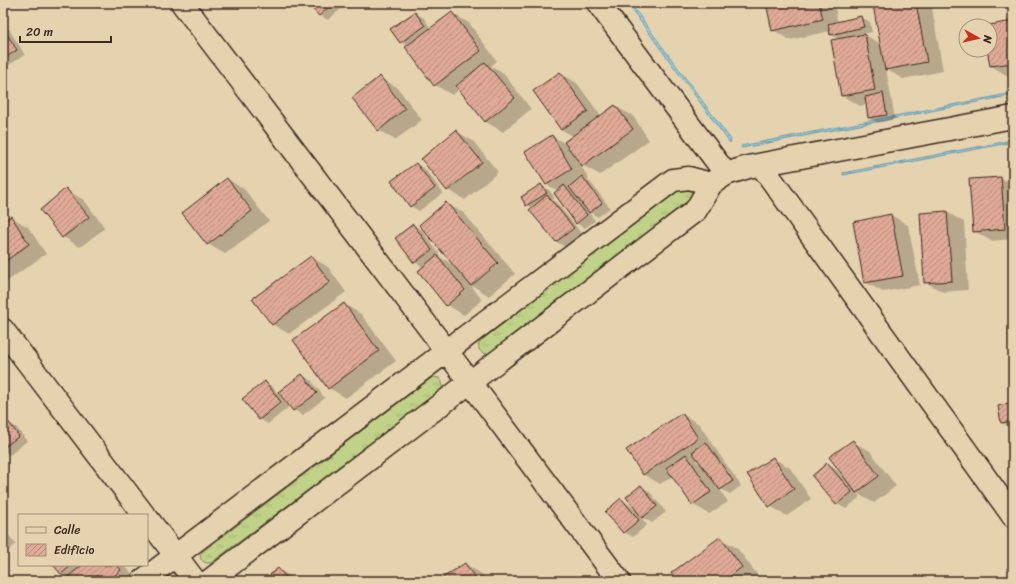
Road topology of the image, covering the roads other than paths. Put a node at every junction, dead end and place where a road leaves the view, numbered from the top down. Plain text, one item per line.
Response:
1 (182, 3) edge
2 (598, 3) edge
3 (1013, 117) edge
4 (761, 165) junction
5 (719, 179) junction
6 (3, 330) edge
7 (447, 351) junction
8 (470, 382) junction
9 (143, 514) edge
10 (1013, 516) edge
11 (148, 519) edge
12 (176, 556) junction
13 (142, 581) edge
14 (195, 581) edge
15 (209, 581) edge
16 (620, 581) edge

1 - 7 street
2 - 5 street
3 - 4 street
4 - 5 street
4 - 10 street
5 - 7 street
5 - 8 street
6 - 9 street
7 - 8 street
7 - 12 street
8 - 15 street
8 - 16 street
11 - 12 street
12 - 13 street
12 - 14 street

